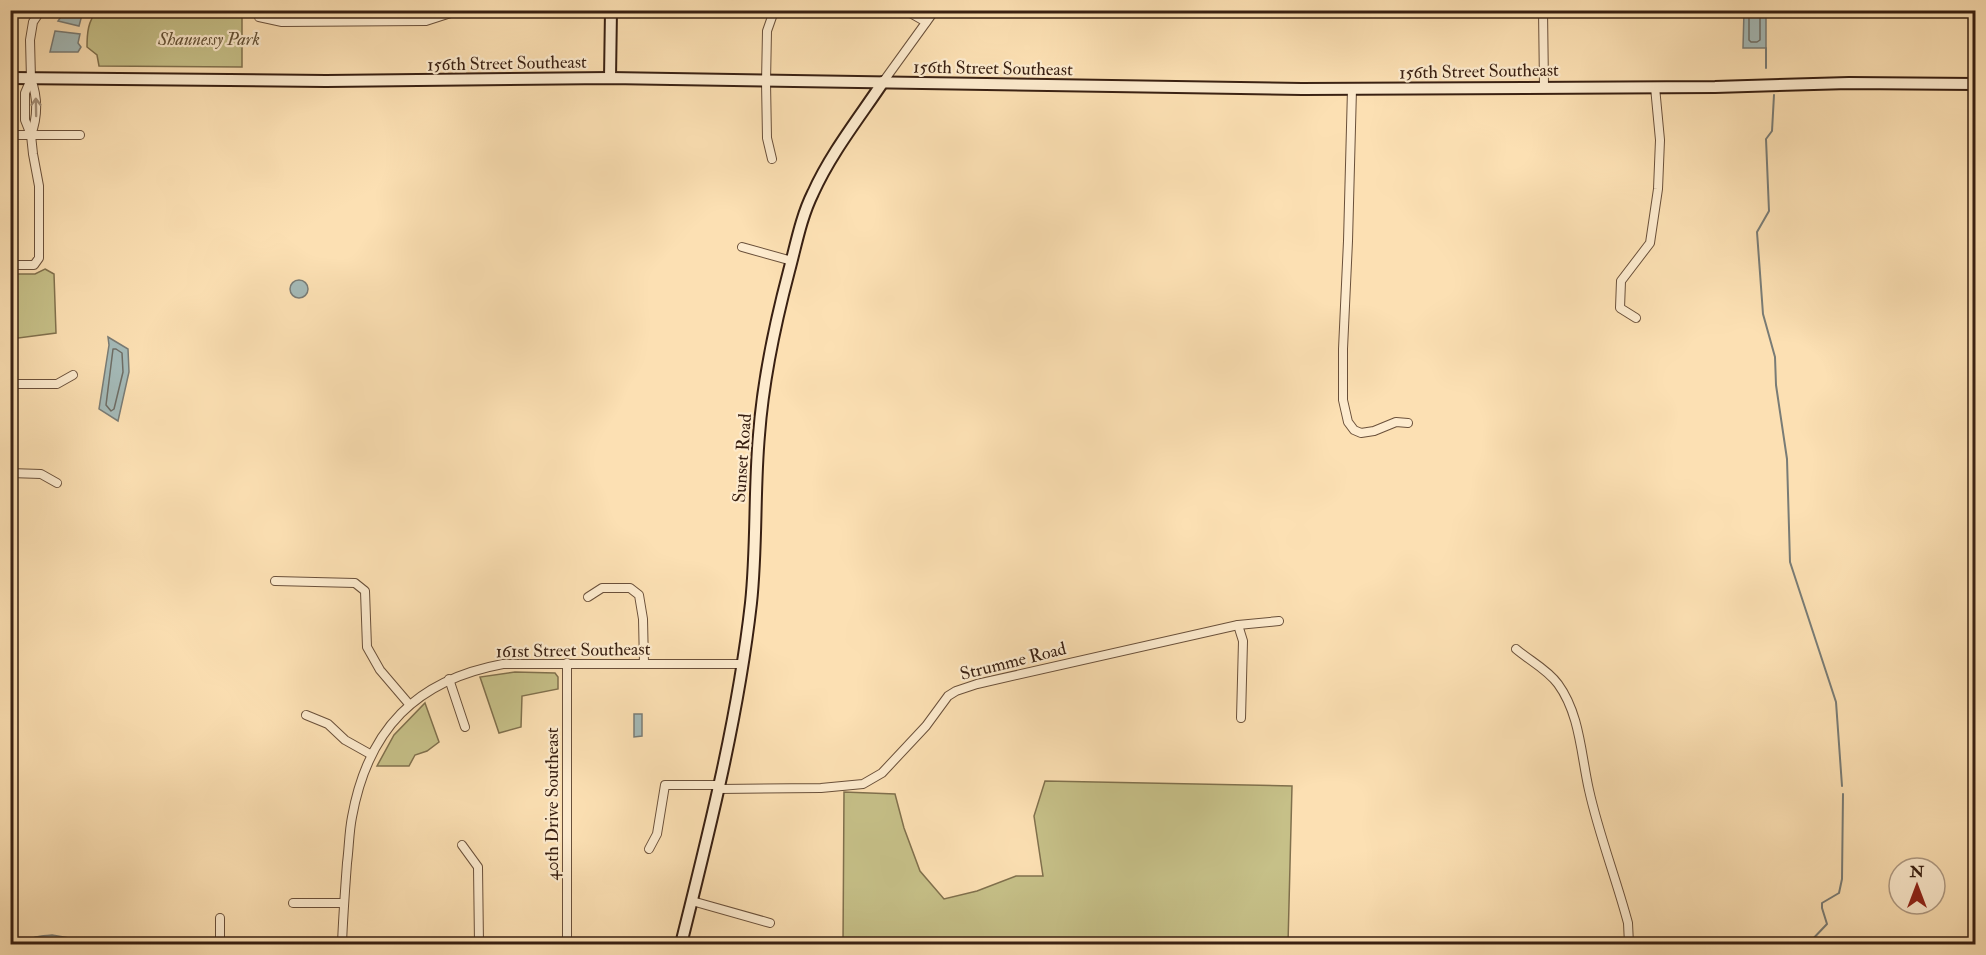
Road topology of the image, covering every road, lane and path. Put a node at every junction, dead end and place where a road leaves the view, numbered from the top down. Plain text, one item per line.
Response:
1 (41, 10) edge
2 (309, 10) edge
3 (398, 10) edge
4 (611, 10) edge
5 (905, 10) edge
6 (934, 10) edge
7 (1543, 10) edge
8 (459, 11) edge
9 (773, 14) dead end
10 (259, 17) dead end
11 (309, 21) junction
12 (398, 22) junction
13 (926, 22) junction
14 (10, 78) edge
15 (610, 78) junction
16 (31, 79) junction
17 (766, 82) junction
18 (883, 82) junction
19 (1976, 84) edge
20 (1544, 86) junction
21 (1655, 87) junction
22 (1352, 89) junction
23 (10, 135) edge
24 (31, 135) junction
25 (80, 135) dead end
26 (772, 159) dead end
27 (742, 247) dead end
28 (792, 261) junction
29 (10, 264) edge
30 (1636, 318) dead end
31 (73, 375) dead end
32 (10, 384) edge
33 (1408, 423) dead end
34 (10, 473) edge
35 (57, 483) dead end
36 (275, 581) dead end
37 (588, 597) dead end
38 (1279, 621) dead end
39 (1238, 625) junction
40 (1516, 649) dead end
41 (567, 663) junction
42 (644, 664) junction
43 (741, 664) junction
44 (448, 679) junction
45 (409, 704) junction
46 (306, 715) dead end
47 (1241, 718) dead end
48 (465, 727) dead end
49 (370, 754) junction
50 (720, 787) junction
51 (462, 845) dead end
52 (649, 849) dead end
53 (692, 901) junction
54 (292, 903) dead end
55 (344, 903) junction
56 (220, 918) dead end
57 (770, 923) dead end
58 (567, 944) edge
59 (220, 945) edge
60 (342, 945) edge
61 (480, 945) edge
62 (604, 945) edge
63 (681, 945) edge
64 (1629, 945) edge

1 - 16 street
2 - 11 street
3 - 12 street
4 - 15 street
5 - 13 street
6 - 13 street, Sunset Road
7 - 20 street
8 - 12 street
9 - 17 street
10 - 11 street
11 - 12 street
13 - 18 street, Sunset Road
14 - 16 street, 156th Street Southeast
15 - 16 street, 156th Street Southeast
15 - 17 street, 156th Street Southeast
16 - 24 street
17 - 18 street, 156th Street Southeast
17 - 26 street
18 - 22 street, 156th Street Southeast
18 - 28 street, Sunset Road
19 - 21 street, 156th Street Southeast
20 - 21 street, 156th Street Southeast
20 - 22 street, 156th Street Southeast
21 - 30 street
22 - 33 street
23 - 24 street
24 - 25 street
24 - 29 street
27 - 28 street
28 - 43 street, Sunset Road
31 - 32 street
34 - 35 street
36 - 45 street
37 - 42 street
38 - 39 street, Strumme Road
39 - 47 street
39 - 50 street, Strumme Road
40 - 64 street
41 - 42 street, 161st Street Southeast
41 - 44 street, 161st Street Southeast
41 - 58 street, 40th Drive Southeast
42 - 43 street, 161st Street Southeast
43 - 50 street, Sunset Road
44 - 45 street, 161st Street Southeast
44 - 48 street
45 - 49 street, 161st Street Southeast
46 - 49 street
49 - 55 street, 161st Street Southeast
50 - 52 street, Strumme Road
50 - 53 street, Sunset Road
51 - 61 street
53 - 57 street
53 - 63 street, Sunset Road
54 - 55 street
55 - 60 street, 161st Street Southeast
56 - 59 street
58 - 62 street

